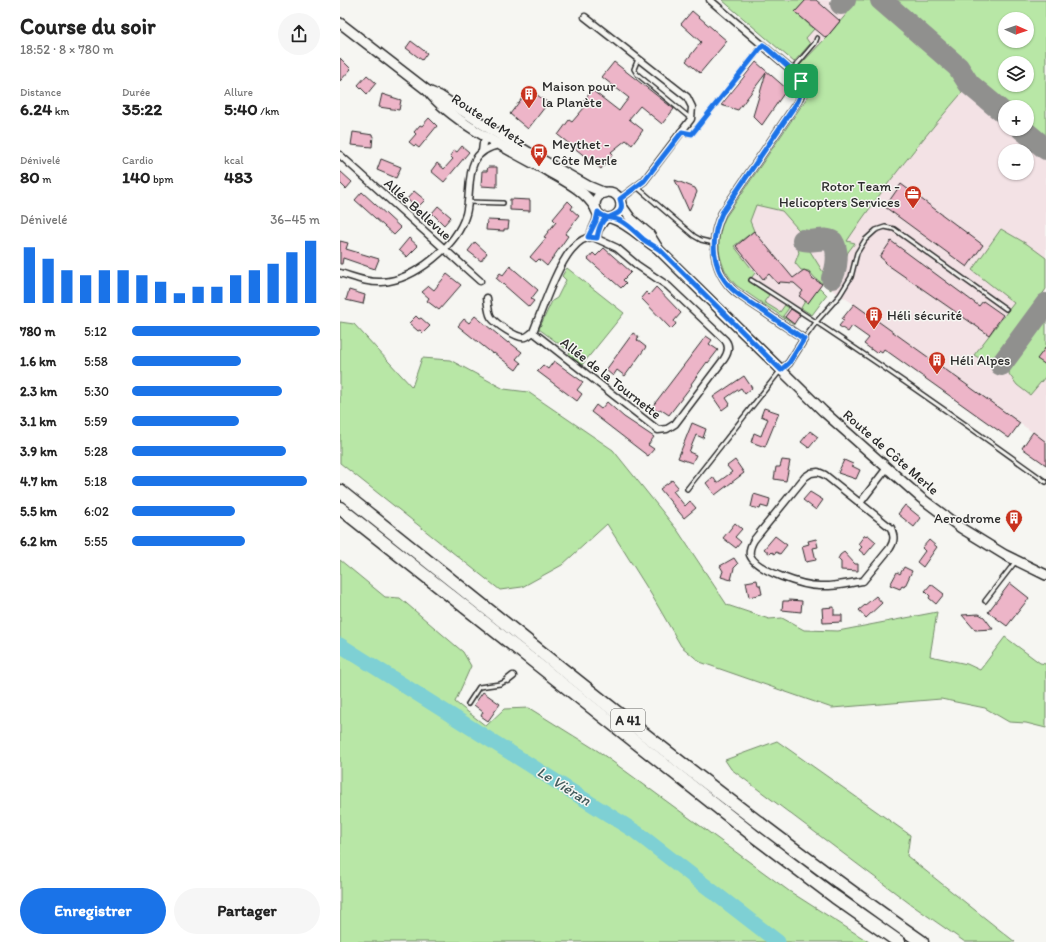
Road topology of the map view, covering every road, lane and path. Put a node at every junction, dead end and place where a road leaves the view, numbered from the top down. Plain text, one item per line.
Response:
1 (710, 0) edge
2 (585, 18) dead end
3 (340, 22) edge
4 (817, 38) dead end
5 (763, 45) junction
6 (638, 59) junction
7 (792, 70) junction
8 (428, 91) junction
9 (691, 119) junction
10 (682, 132) junction
11 (487, 137) junction
12 (500, 144) junction
13 (482, 152) junction
14 (340, 155) edge
15 (637, 187) junction
16 (605, 193) junction
17 (467, 202) junction
18 (620, 202) junction
19 (503, 203) dead end
20 (597, 211) junction
21 (609, 218) junction
22 (588, 237) junction
23 (597, 238) junction
24 (714, 243) junction
25 (445, 249) junction
26 (660, 250) junction
27 (340, 273) edge
28 (751, 280) dead end
29 (480, 281) dead end
30 (487, 298) dead end
31 (1006, 309) dead end
32 (817, 321) junction
33 (533, 332) junction
34 (804, 339) junction
35 (781, 370) junction
36 (887, 468) junction
37 (1046, 482) edge
38 (687, 489) dead end
39 (340, 491) edge
40 (860, 503) junction
41 (340, 508) edge
42 (1016, 560) junction
43 (1046, 576) edge
44 (985, 601) dead end
45 (513, 676) dead end
46 (508, 680) joint
47 (468, 704) dead end
48 (899, 942) edge
49 (922, 942) edge

1 - 5 street
2 - 6 street
3 - 8 main road, Route de Metz
4 - 7 lane
5 - 7 street
5 - 10 lane
6 - 9 street
6 - 9 lane
7 - 24 street
8 - 11 main road, Route de Metz
8 - 16 main road, Route de Metz
9 - 10 street
10 - 15 street
11 - 12 main road, Route de Metz
11 - 13 street
12 - 13 street
12 - 20 main road, Route de Metz
13 - 17 street
14 - 25 street, Allée Bellevue
15 - 18 street
15 - 24 lane
16 - 18 main road
16 - 20 main road
17 - 19 lane
17 - 25 street
18 - 21 main road
18 - 26 main road
20 - 21 main road
20 - 22 street
21 - 23 street
21 - 26 main road
22 - 23 street, Allée de la Tournette
22 - 33 street
23 - 33 street, Allée de la Tournette
24 - 34 street
25 - 27 street
25 - 29 street, Allée Bellevue
26 - 35 main road, Route de Côte Merle
28 - 32 lane
30 - 33 street
31 - 32 lane
32 - 34 lane
32 - 37 lane
34 - 35 street
35 - 36 main road, Route de Côte Merle
35 - 38 lane
36 - 40 street
36 - 42 main road, Route de Côte Merle
39 - 49 highway, A 41
40 - 40 street
41 - 48 highway, A 41
42 - 43 main road, Route de Côte Merle
42 - 44 lane
45 - 46 street
46 - 47 lane

